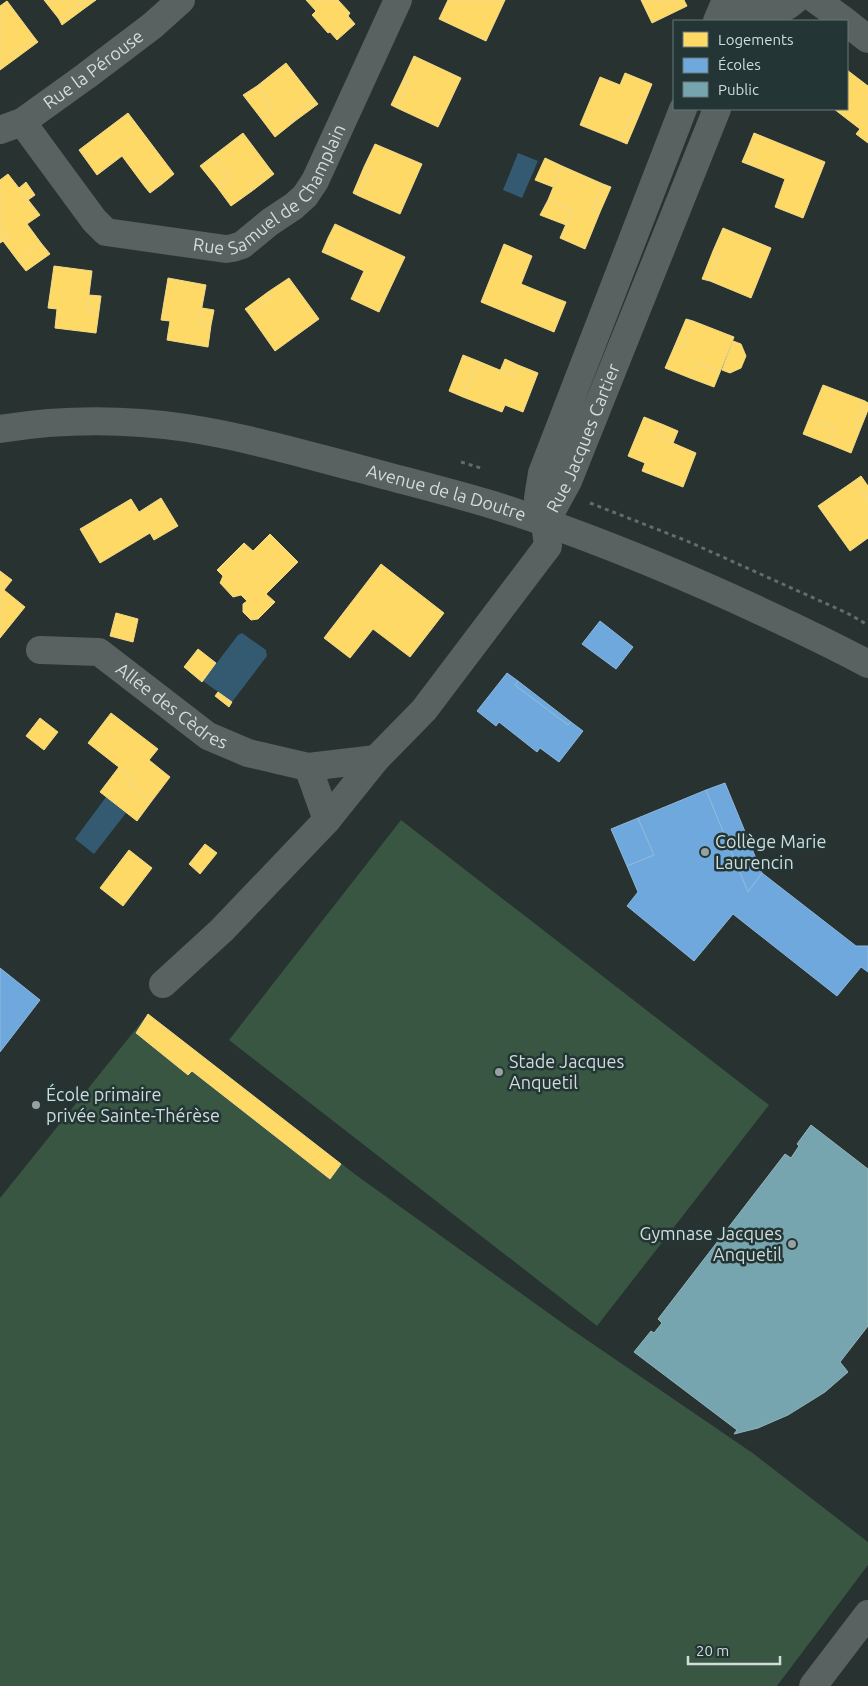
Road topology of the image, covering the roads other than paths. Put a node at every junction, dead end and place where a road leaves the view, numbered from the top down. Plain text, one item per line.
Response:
1 (182, 0) edge
2 (398, 0) edge
3 (726, 0) edge
4 (795, 0) edge
5 (816, 0) edge
6 (754, 18) edge
7 (717, 20) edge
8 (843, 20) edge
9 (848, 24) edge
10 (868, 39) edge
11 (683, 110) edge
12 (717, 110) edge
13 (11, 126) edge
14 (0, 428) edge
15 (545, 523) junction
16 (40, 650) dead end
17 (868, 664) edge
18 (376, 759) junction
19 (308, 766) junction
20 (327, 820) junction
21 (163, 984) dead end
22 (868, 1614) edge
23 (813, 1686) edge

1 - 13 street, Rue la Pérouse
2 - 13 street, Rue Samuel de Champlain
3 - 6 street
3 - 7 street
4 - 6 street
5 - 8 street
9 - 10 street
11 - 15 street, Rue Jacques Cartier
12 - 15 street, Rue Jacques Cartier
14 - 15 street, Avenue de la Doutre
15 - 17 street, Avenue de la Doutre
15 - 18 street
16 - 19 street, Allée des Cèdres
18 - 19 street, Allée des Cèdres
18 - 20 street
19 - 20 street
20 - 21 street
22 - 23 street

